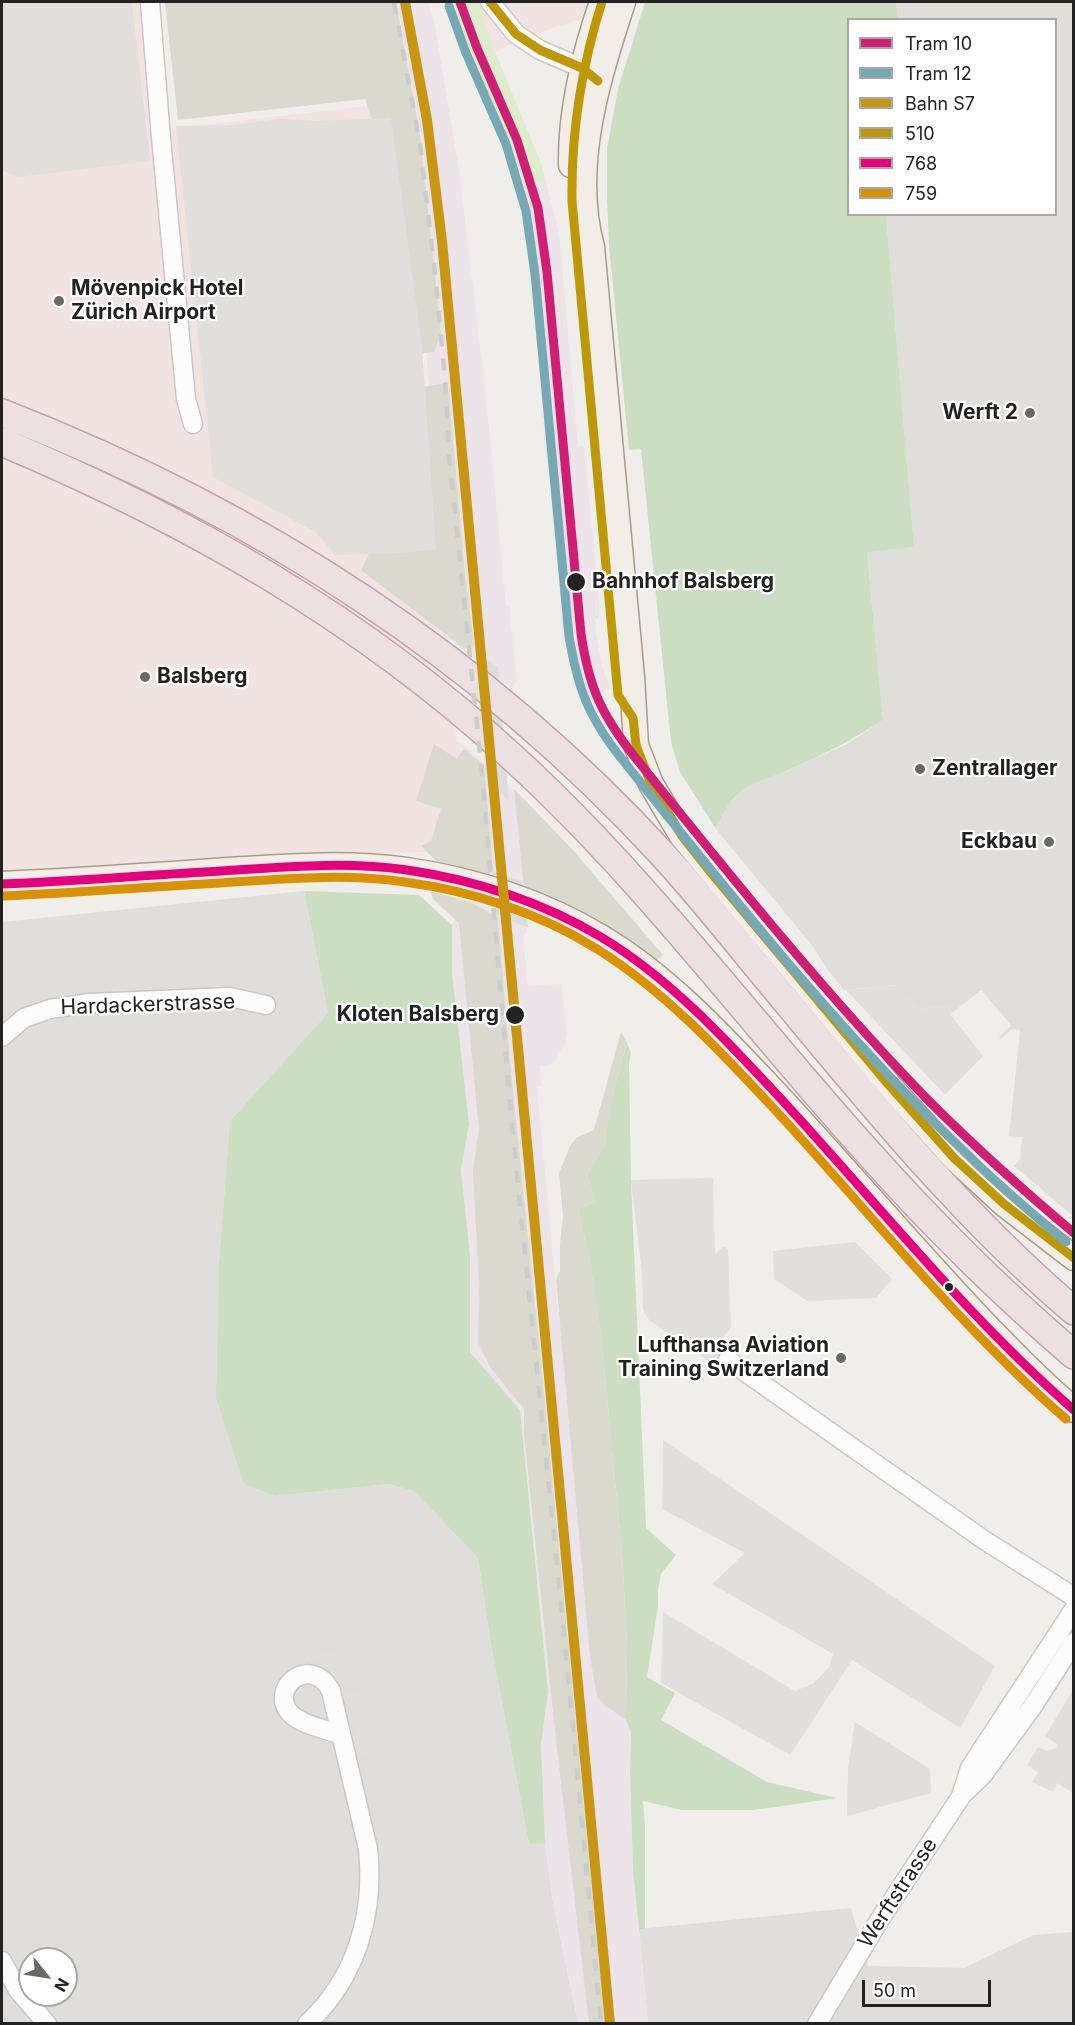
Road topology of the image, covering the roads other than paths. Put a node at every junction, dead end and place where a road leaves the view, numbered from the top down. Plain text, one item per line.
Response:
1 (150, 2) edge
2 (602, 2) edge
3 (623, 2) edge
4 (495, 7) edge
5 (590, 74) junction
6 (2, 413) edge
7 (193, 424) dead end
8 (2, 442) edge
9 (2, 884) edge
10 (266, 1005) dead end
11 (2, 1037) edge
12 (1074, 1258) edge
13 (1074, 1311) edge
14 (1074, 1355) edge
15 (728, 1360) dead end
16 (1074, 1410) edge
17 (1074, 1597) edge
18 (1074, 1609) edge
19 (1074, 1642) edge
20 (341, 1735) dead end
21 (962, 1795) junction
22 (2, 1961) edge
23 (47, 2024) edge
24 (307, 2024) edge
25 (817, 2024) edge

1 - 7 street
2 - 5 main road
3 - 5 main road
4 - 5 street
5 - 12 main road
6 - 13 highway
8 - 14 highway
9 - 16 main road
10 - 11 street, Hardackerstrasse
15 - 17 street
18 - 21 street, Werftstrasse
19 - 21 street, Werftstrasse
20 - 24 street
21 - 25 street, Werftstrasse
22 - 23 street

